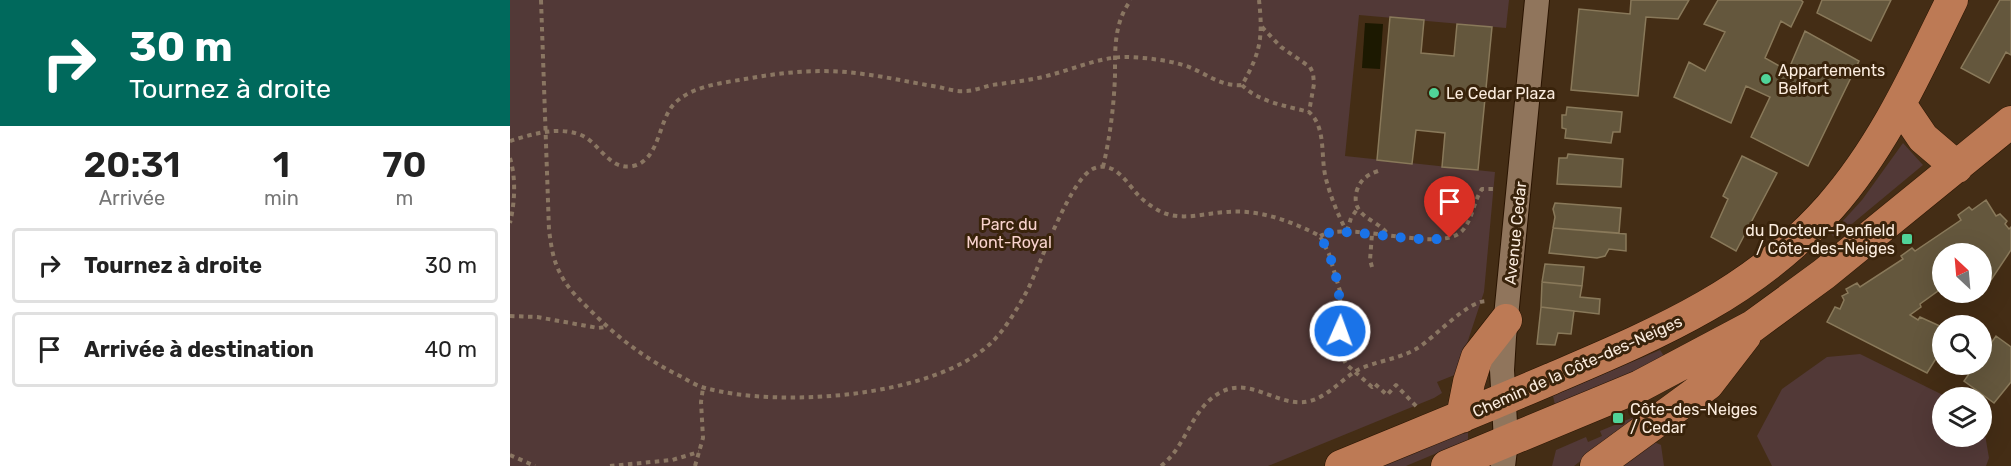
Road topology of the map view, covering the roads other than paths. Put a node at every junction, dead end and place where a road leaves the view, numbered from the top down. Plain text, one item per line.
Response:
1 (1537, 0) edge
2 (1953, 0) edge
3 (1900, 104) junction
4 (2011, 123) edge
5 (1957, 167) junction
6 (1495, 310) junction
7 (1753, 326) junction
8 (1504, 399) junction
9 (1462, 417) junction
10 (1505, 454) edge
11 (1341, 466) edge
12 (1447, 466) edge
13 (1596, 466) edge

1 - 6 street, Avenue Cedar
2 - 3 main road, Chemin de la Côte-des-Neiges
3 - 5 main road
3 - 8 main road, Chemin de la Côte-des-Neiges
4 - 5 main road
5 - 7 main road
6 - 8 street, Avenue Cedar
6 - 9 main road
7 - 10 main road
7 - 13 main road
8 - 9 main road, Chemin de la Côte-des-Neiges
8 - 10 street, Avenue Cedar
9 - 11 main road, Chemin de la Côte-des-Neiges
10 - 12 main road

